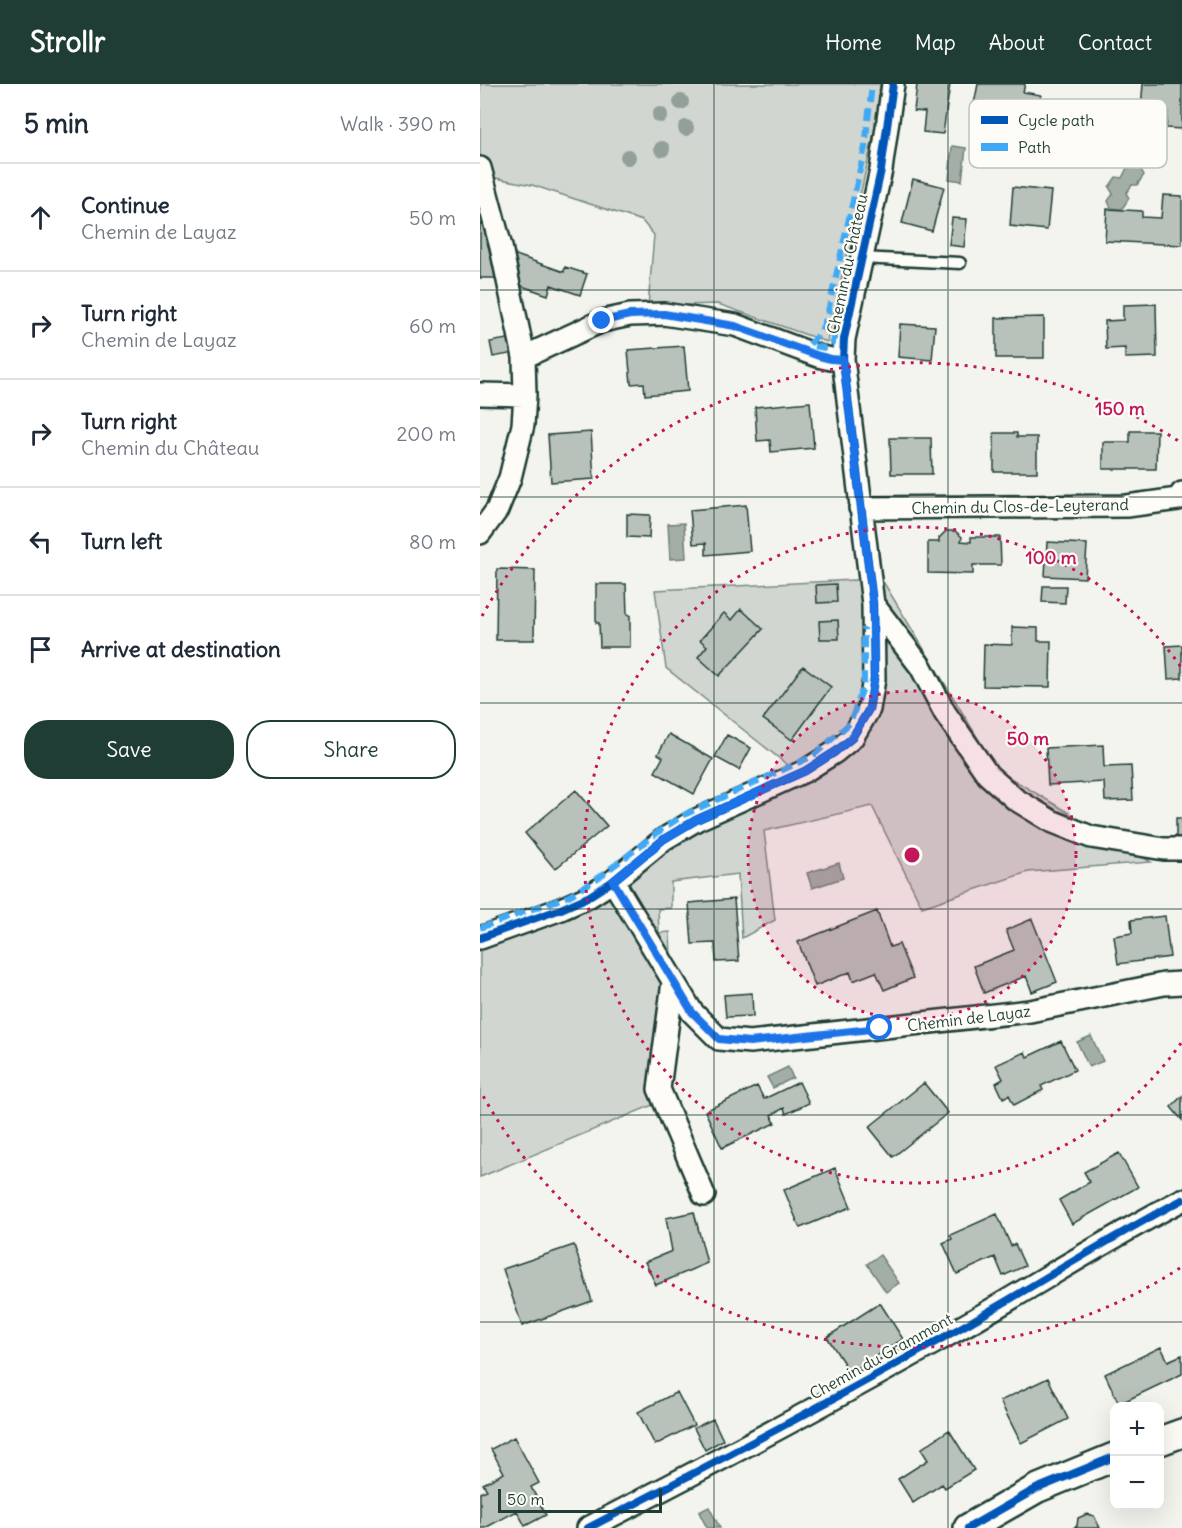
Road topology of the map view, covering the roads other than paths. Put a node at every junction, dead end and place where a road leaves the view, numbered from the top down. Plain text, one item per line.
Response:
1 (893, 84) edge
2 (480, 168) edge
3 (861, 258) junction
4 (960, 263) dead end
5 (524, 357) junction
6 (843, 360) junction
7 (480, 394) edge
8 (525, 395) junction
9 (1181, 497) edge
10 (860, 508) junction
11 (480, 533) edge
12 (873, 604) junction
13 (1182, 849) edge
14 (613, 881) junction
15 (480, 938) edge
16 (673, 982) junction
17 (1182, 983) edge
18 (704, 1195) dead end
19 (1182, 1200) edge
20 (1182, 1433) edge
21 (1164, 1440) edge
22 (1110, 1459) edge
23 (588, 1528) edge
24 (968, 1528) edge

1 - 3 street, Chemin du Château
2 - 5 street
3 - 4 lane
3 - 6 street, Chemin du Château
5 - 6 street
5 - 8 street
6 - 10 street, Chemin du Château
7 - 8 street
8 - 11 street
9 - 10 street, Chemin du Clos-de-Leyterand
10 - 12 street, Chemin du Château
12 - 13 street
12 - 14 street, Chemin du Château
14 - 15 street, Chemin du Château
14 - 16 street, Chemin de Layaz
16 - 17 street, Chemin de Layaz
16 - 18 street
19 - 23 street, Chemin du Grammont
20 - 21 street
22 - 24 street

